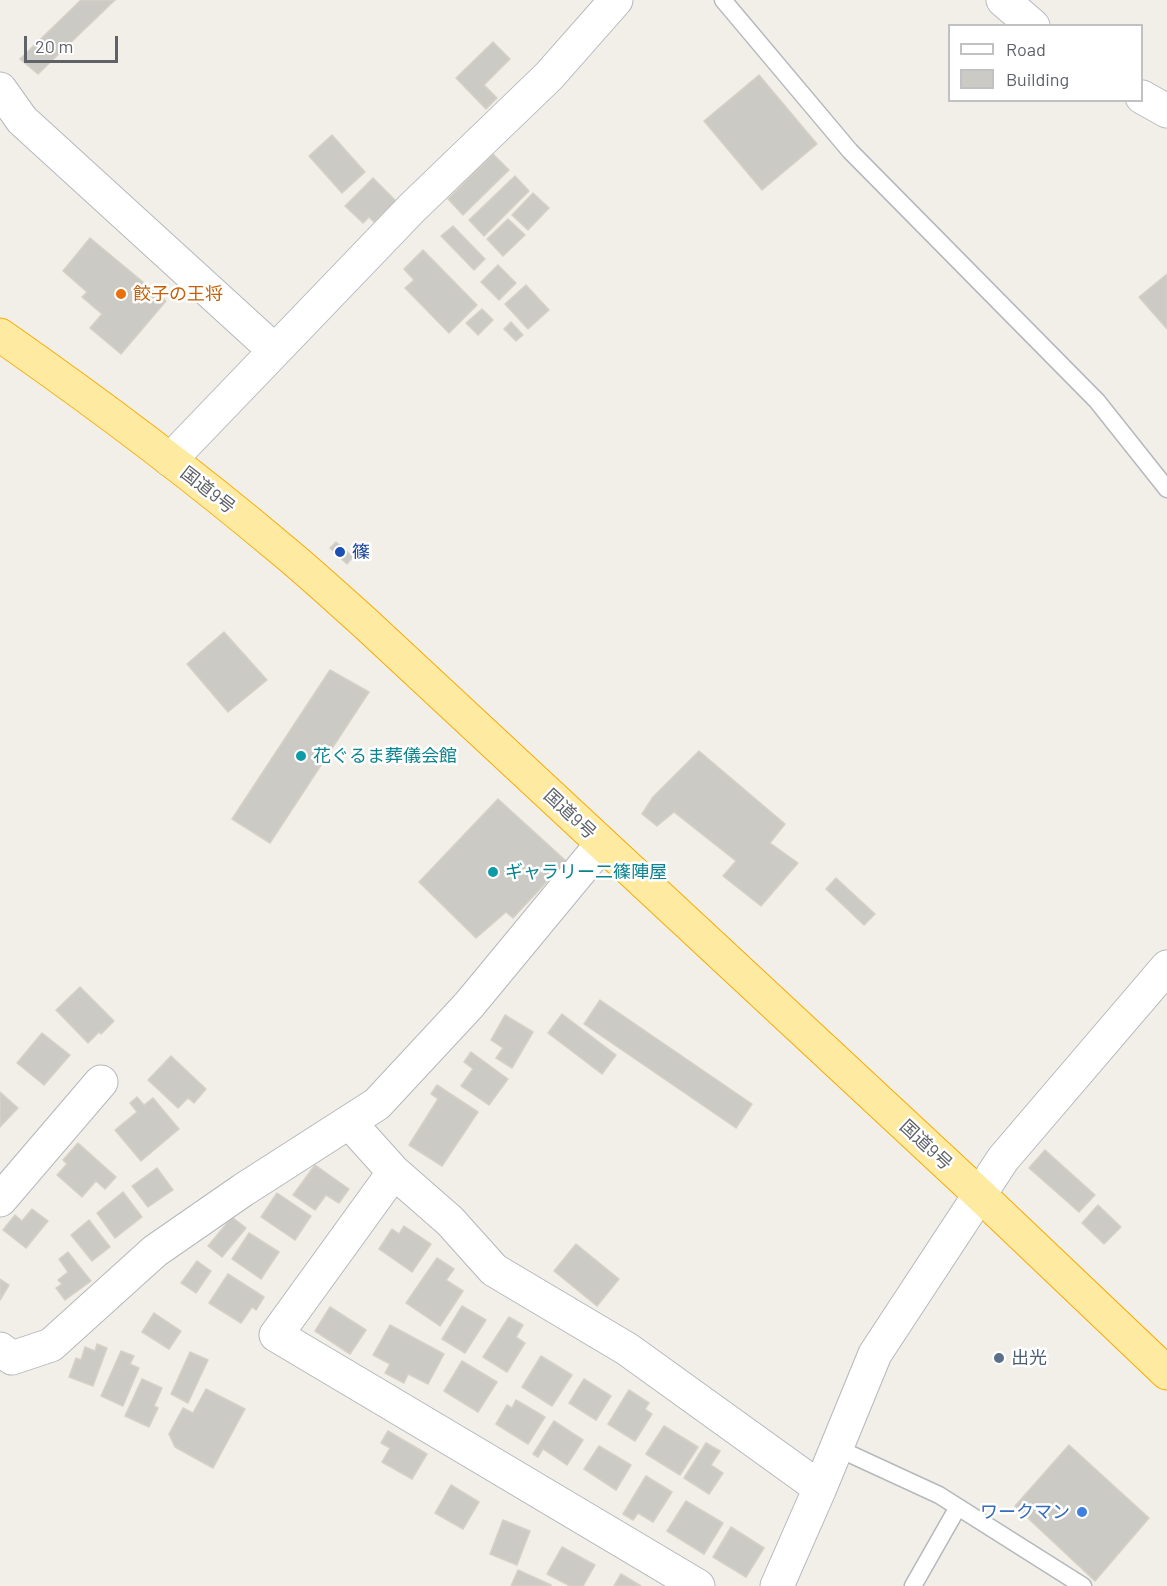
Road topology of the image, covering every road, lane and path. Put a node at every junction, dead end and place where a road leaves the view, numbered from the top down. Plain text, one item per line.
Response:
1 (616, 0) edge
2 (723, 0) edge
3 (1003, 0) edge
4 (1031, 24) edge
5 (0, 89) edge
6 (1143, 99) edge
7 (1167, 111) edge
8 (0, 335) edge
9 (274, 350) junction
10 (170, 460) junction
11 (1167, 489) edge
12 (602, 844) junction
13 (1167, 967) edge
14 (101, 1082) dead end
15 (349, 1122) junction
16 (394, 1172) junction
17 (980, 1195) junction
18 (0, 1200) edge
19 (0, 1349) edge
20 (1167, 1373) edge
21 (837, 1448) junction
22 (820, 1488) junction
23 (958, 1507) junction
24 (698, 1586) edge
25 (777, 1586) edge
26 (913, 1586) edge
27 (1083, 1586) edge

1 - 9 street
2 - 11 lane
3 - 4 street
5 - 9 street
6 - 7 street
8 - 10 highway, 国道9号
9 - 10 street
10 - 12 highway, 国道9号
12 - 15 street
12 - 17 highway, 国道9号
13 - 17 street
14 - 18 street
15 - 16 street
15 - 19 street
16 - 22 street
16 - 24 street
17 - 20 highway, 国道9号
17 - 21 street
21 - 22 street
21 - 23 lane
22 - 25 street
23 - 26 lane
23 - 27 lane

